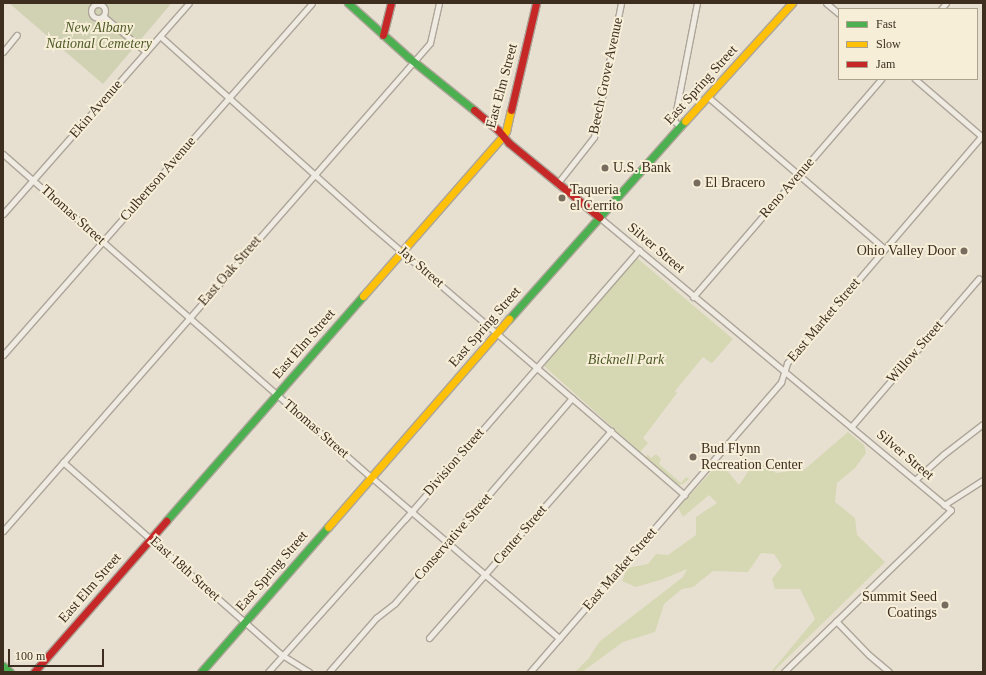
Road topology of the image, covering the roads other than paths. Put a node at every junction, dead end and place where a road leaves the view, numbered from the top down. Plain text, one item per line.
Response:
1 (312, 3) edge
2 (348, 3) edge
3 (391, 3) edge
4 (439, 3) edge
5 (536, 3) edge
6 (621, 3) edge
7 (697, 3) edge
8 (792, 3) edge
9 (826, 3) edge
10 (186, 4) edge
11 (838, 13) edge
12 (104, 16) dead end
13 (383, 35) junction
14 (17, 36) dead end
15 (160, 36) junction
16 (3, 52) edge
17 (146, 52) junction
18 (414, 62) junction
19 (879, 80) edge
20 (916, 80) edge
21 (229, 97) junction
22 (708, 97) junction
23 (681, 127) junction
24 (982, 135) edge
25 (503, 136) junction
26 (3, 154) edge
27 (314, 175) junction
28 (798, 175) junction
29 (33, 180) junction
30 (558, 184) junction
31 (3, 214) edge
32 (599, 217) junction
33 (103, 243) junction
34 (885, 249) junction
35 (639, 250) junction
36 (402, 251) junction
37 (979, 278) dead end
38 (694, 297) junction
39 (189, 318) junction
40 (497, 332) junction
41 (3, 355) edge
42 (536, 367) junction
43 (784, 372) junction
44 (277, 394) junction
45 (572, 398) junction
46 (983, 424) edge
47 (851, 427) junction
48 (611, 431) junction
49 (63, 462) junction
50 (371, 477) junction
51 (914, 480) junction
52 (983, 480) edge
53 (685, 495) junction
54 (944, 505) junction
55 (411, 511) junction
56 (3, 531) edge
57 (151, 538) junction
58 (448, 542) junction
59 (486, 574) junction
60 (836, 621) junction
61 (244, 622) junction
62 (429, 638) dead end
63 (559, 638) junction
64 (282, 655) junction
65 (3, 666) edge
66 (10, 672) edge
67 (34, 672) edge
68 (201, 672) edge
69 (268, 672) edge
70 (309, 672) edge
71 (330, 672) edge
72 (530, 672) edge
73 (784, 672) edge
74 (889, 672) edge

1 - 21 street, Culbertson Avenue
2 - 13 main road, Silver Street
3 - 13 main road
4 - 18 street, East Oak Street
5 - 25 main road, East Elm Street
6 - 30 street, Beech Grove Avenue
7 - 23 street
8 - 22 main road, East Spring Street
9 - 11 street
10 - 15 street, Ekin Avenue
12 - 17 street
13 - 18 main road, Silver Street
14 - 16 street
15 - 17 street, Ekin Avenue
15 - 21 street, Jay Street
17 - 29 street, Ekin Avenue
18 - 25 main road, Silver Street
18 - 27 street, East Oak Street
19 - 28 street, Reno Avenue
20 - 24 street
21 - 27 street, Jay Street
21 - 33 street, Culbertson Avenue
22 - 23 main road, East Spring Street
22 - 28 street
23 - 32 main road, East Spring Street
24 - 34 street, East Market Street
25 - 30 main road, Silver Street
25 - 36 main road, East Elm Street
26 - 29 street, Thomas Street
27 - 36 street, Jay Street
27 - 39 street, East Oak Street
28 - 34 street
28 - 38 street, Reno Avenue
29 - 31 street, Ekin Avenue
29 - 33 street, Thomas Street
30 - 32 main road, Silver Street
32 - 35 street, Silver Street
32 - 40 main road, East Spring Street
33 - 39 street, Thomas Street
33 - 41 street, Culbertson Avenue
34 - 43 street, East Market Street
35 - 38 street, Silver Street
35 - 42 street, Division Street
36 - 40 street, Jay Street
36 - 44 main road, East Elm Street
37 - 47 street, Willow Street
38 - 43 street, Silver Street
39 - 44 street, Thomas Street
39 - 49 street, East Oak Street
40 - 42 street, Jay Street
40 - 50 main road, East Spring Street
42 - 45 street, Jay Street
42 - 55 street, Division Street
43 - 47 street, Silver Street
43 - 53 street, East Market Street
44 - 50 street, Thomas Street
44 - 57 main road, East Elm Street
45 - 48 street, Jay Street
45 - 58 street, Conservative Street
46 - 51 street
47 - 51 street, Silver Street
48 - 53 street, Jay Street
48 - 59 street, Center Street
49 - 56 street, East Oak Street
49 - 57 street, East 18th Street
50 - 55 street, Thomas Street
50 - 61 main road, East Spring Street
51 - 54 street, Silver Street
52 - 54 street
53 - 63 street, East Market Street
54 - 60 street, Silver Street
55 - 58 street, Thomas Street
55 - 64 street, Division Street
57 - 61 street, East 18th Street
57 - 67 main road, East Elm Street
58 - 59 street, Thomas Street
58 - 71 street, Conservative Street
59 - 62 street, Center Street
59 - 63 street, Thomas Street
60 - 73 street
60 - 74 street
61 - 64 street, East 18th Street
61 - 68 main road, East Spring Street
63 - 72 street, East Market Street
64 - 69 street, Division Street
64 - 70 street, East 18th Street
65 - 66 main road

